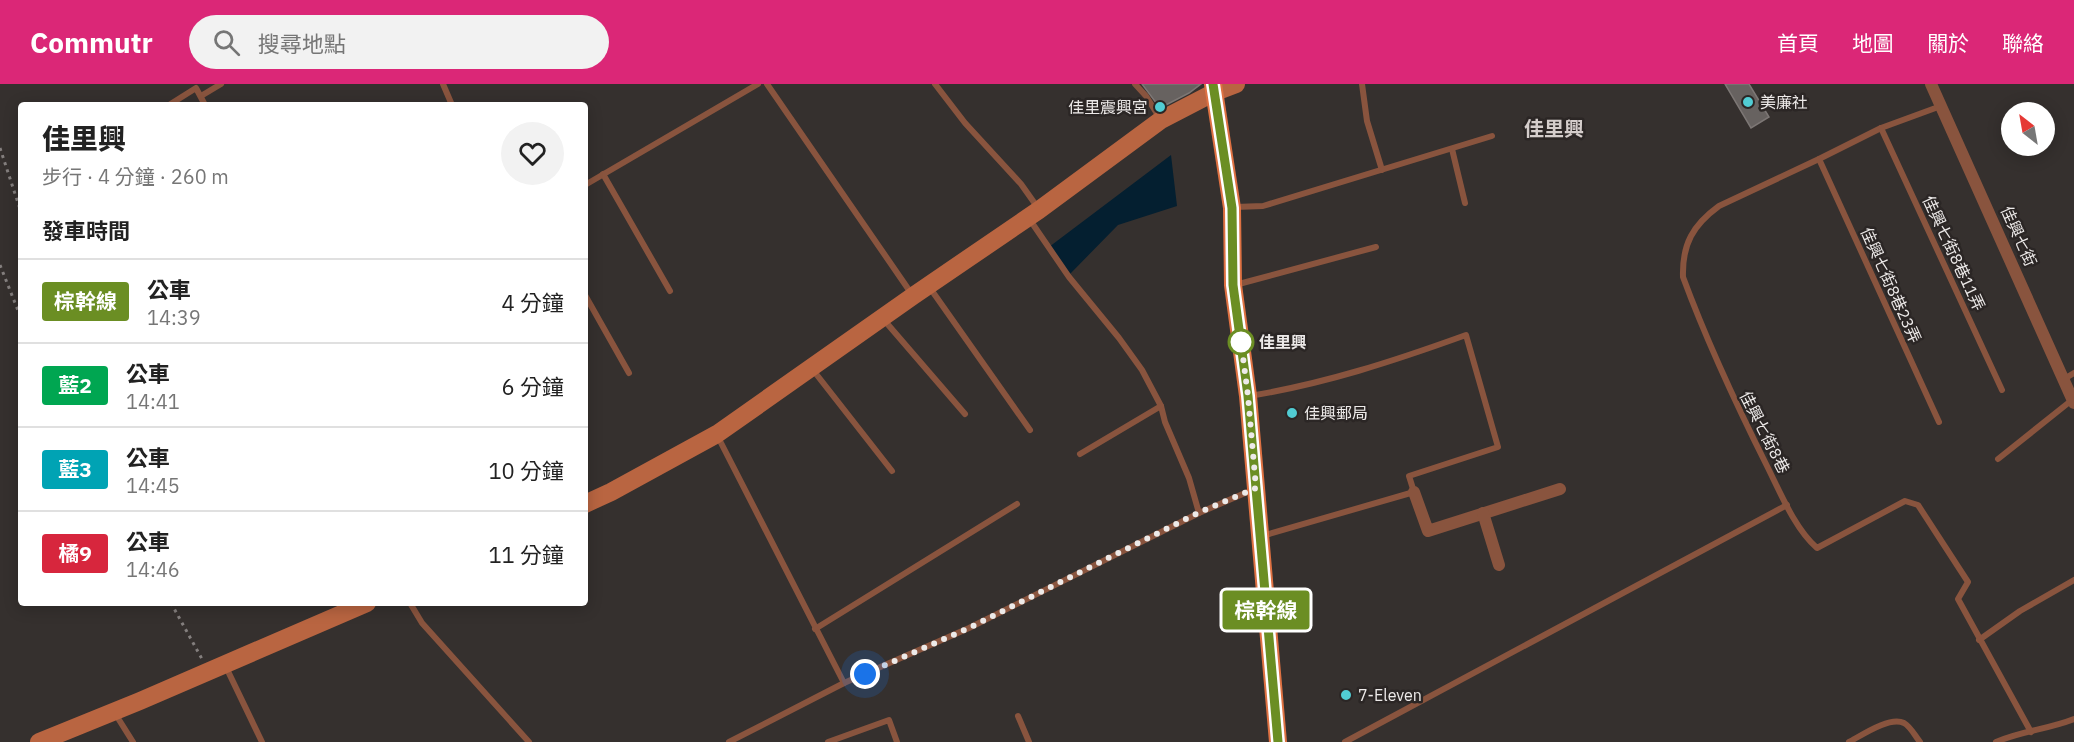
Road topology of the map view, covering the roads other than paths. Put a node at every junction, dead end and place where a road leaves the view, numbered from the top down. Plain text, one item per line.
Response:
1 (221, 84) edge
2 (443, 84) edge
3 (758, 84) edge
4 (766, 84) edge
5 (935, 84) edge
6 (1135, 84) edge
7 (1236, 84) edge
8 (1362, 84) edge
9 (1931, 84) edge
10 (1214, 88) edge
11 (201, 96) junction
12 (174, 102) edge
13 (204, 102) edge
14 (451, 102) edge
15 (1941, 106) junction
16 (1161, 120) junction
17 (1881, 128) junction
18 (1492, 136) dead end
19 (1452, 149) junction
20 (1820, 159) junction
21 (1382, 170) junction
22 (603, 174) junction
23 (588, 183) edge
24 (1465, 203) dead end
25 (1232, 208) junction
26 (1033, 214) junction
27 (1376, 247) dead end
28 (928, 285) junction
29 (1233, 285) junction
30 (670, 291) dead end
31 (913, 296) junction
32 (588, 301) edge
33 (882, 317) junction
34 (811, 367) junction
35 (629, 373) dead end
36 (2069, 376) edge
37 (2002, 390) dead end
38 (1248, 396) junction
39 (2073, 401) edge
40 (1161, 406) junction
41 (965, 414) dead end
42 (1939, 422) dead end
43 (1030, 430) dead end
44 (717, 434) junction
45 (1080, 454) dead end
46 (1998, 459) dead end
47 (892, 471) dead end
48 (1256, 488) junction
49 (1560, 489) dead end
50 (1414, 492) junction
51 (588, 503) edge
52 (1017, 504) dead end
53 (1787, 505) junction
54 (1198, 513) junction
55 (1483, 513) junction
56 (1260, 537) junction
57 (1499, 565) dead end
58 (2074, 580) edge
59 (360, 606) edge
60 (412, 606) edge
61 (815, 629) junction
62 (1979, 640) junction
63 (216, 668) junction
64 (844, 684) junction
65 (113, 711) junction
66 (1018, 717) dead end
67 (2074, 719) edge
68 (2031, 732) junction
69 (39, 742) edge
70 (133, 742) edge
71 (262, 742) edge
72 (529, 742) edge
73 (729, 742) edge
74 (828, 742) edge
75 (897, 742) edge
76 (1029, 742) edge
77 (1278, 742) edge
78 (1345, 742) edge
79 (1850, 742) edge
80 (1920, 742) edge
81 (1996, 742) edge

1 - 11 lane
2 - 14 lane
3 - 22 lane
4 - 31 lane
5 - 26 lane
6 - 16 lane
7 - 10 street
8 - 21 lane
9 - 15 street, 佳興七街
10 - 16 street
10 - 25 main road
11 - 12 lane
11 - 13 lane
15 - 17 lane, 佳興七街8巷
15 - 36 street, 佳興七街
16 - 26 street
17 - 20 lane, 佳興七街8巷
17 - 37 lane, 佳興七街8巷11弄
18 - 19 lane
19 - 21 lane
19 - 24 lane
20 - 42 lane, 佳興七街8巷23弄
20 - 53 lane, 佳興七街8巷
21 - 25 lane
22 - 23 lane
22 - 30 lane
25 - 29 main road
26 - 28 street
26 - 40 lane
27 - 29 lane
28 - 31 street
28 - 43 lane
29 - 38 main road
31 - 33 street
32 - 35 lane
33 - 34 street
33 - 41 lane
34 - 44 street
34 - 47 lane
36 - 39 street, 佳興七街
38 - 48 main road
38 - 50 lane
39 - 46 lane
40 - 45 lane
40 - 54 lane
44 - 51 street
44 - 61 lane
48 - 54 lane
48 - 56 main road
49 - 55 street
50 - 55 street
50 - 56 lane
52 - 61 lane
53 - 62 lane, 佳興七街8巷
53 - 78 lane
54 - 64 lane
55 - 57 street
56 - 77 main road
58 - 62 lane
59 - 63 street
60 - 72 lane
61 - 64 lane
62 - 68 lane, 佳興七街8巷
63 - 65 street
63 - 71 lane
64 - 73 lane
65 - 69 street
65 - 70 lane
66 - 76 lane
67 - 68 lane
68 - 81 lane
74 - 75 lane
79 - 80 lane

